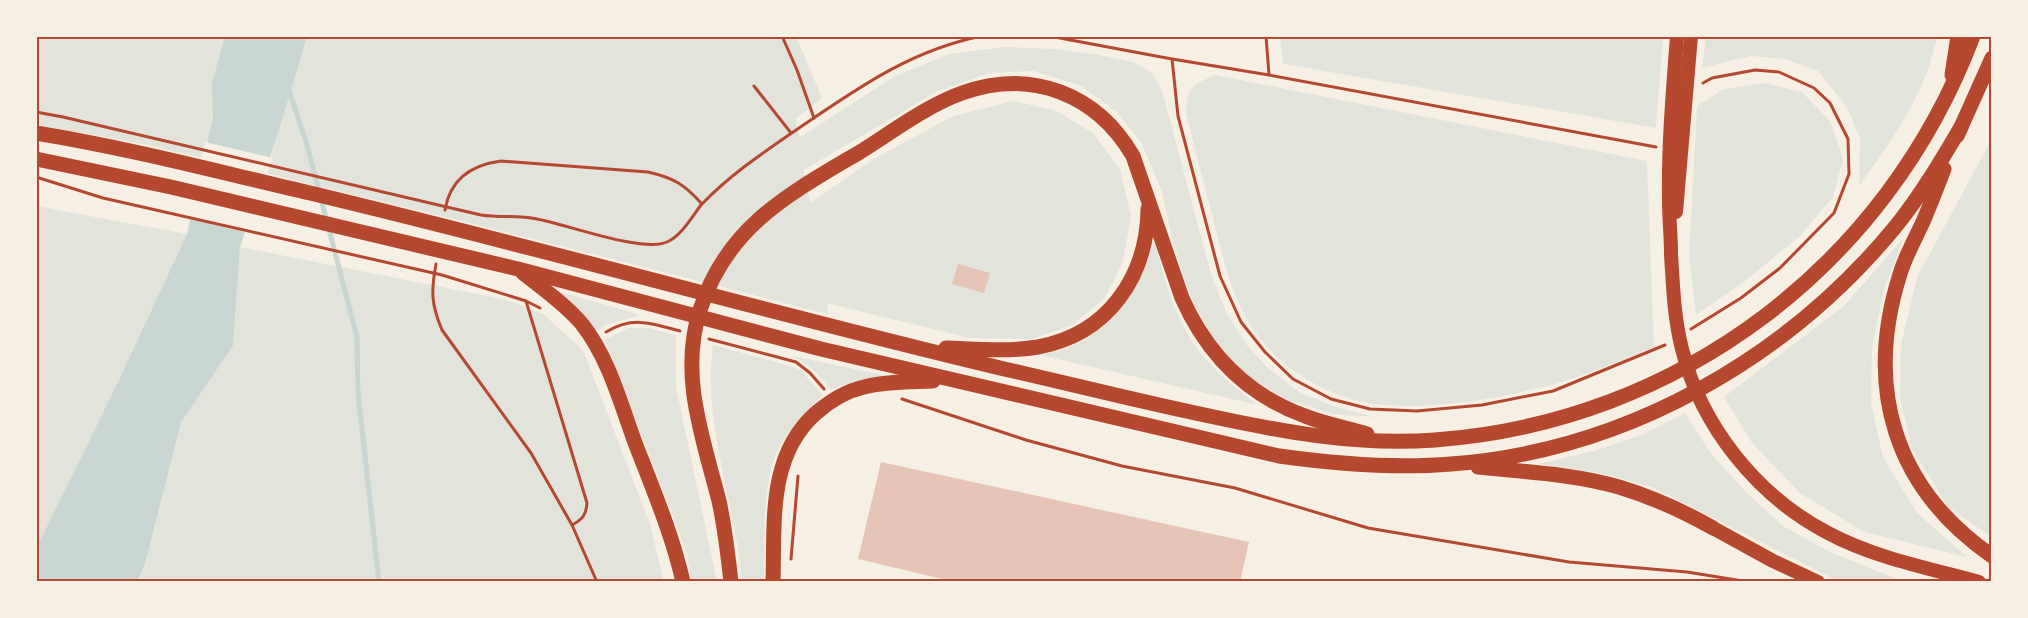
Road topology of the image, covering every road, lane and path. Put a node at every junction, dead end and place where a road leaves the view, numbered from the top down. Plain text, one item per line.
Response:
1 (782, 36) edge
2 (982, 36) edge
3 (1049, 36) edge
4 (1266, 36) edge
5 (1677, 36) edge
6 (1691, 36) edge
7 (1958, 36) edge
8 (1973, 36) edge
9 (1992, 58) edge
10 (1172, 60) junction
11 (1269, 75) junction
12 (754, 86) dead end
13 (1687, 90) junction
14 (1948, 98) junction
15 (36, 112) edge
16 (1961, 127) junction
17 (36, 133) edge
18 (791, 134) dead end
19 (1670, 150) junction
20 (36, 159) edge
21 (1140, 171) junction
22 (36, 177) edge
23 (702, 204) dead end
24 (1671, 256) junction
25 (518, 269) junction
26 (1686, 332) dead end
27 (1668, 343) dead end
28 (919, 348) junction
29 (948, 380) junction
30 (895, 399) dead end
31 (1392, 441) junction
32 (1451, 465) junction
33 (798, 474) dead end
34 (572, 525) dead end
35 (1713, 528) joint
36 (1992, 556) edge
37 (791, 560) dead end
38 (683, 582) edge
39 (731, 582) edge
40 (772, 582) edge
41 (1749, 582) edge
42 (1818, 582) edge
43 (1979, 582) edge

1 - 2 path
3 - 10 path
4 - 11 path
5 - 19 main road
6 - 13 main road
7 - 14 highway
8 - 14 highway
9 - 16 highway
10 - 11 path
10 - 27 path
11 - 19 path
12 - 18 path
13 - 24 main road
13 - 26 path
14 - 31 highway
15 - 23 path
16 - 32 highway
16 - 36 highway
17 - 28 highway
19 - 24 main road
20 - 25 highway
21 - 28 highway
21 - 31 highway
21 - 39 highway
22 - 34 path
24 - 43 main road
25 - 29 highway
25 - 38 highway
28 - 31 highway
29 - 32 highway
29 - 40 highway
30 - 41 path
32 - 35 highway
33 - 37 path
35 - 42 main road

